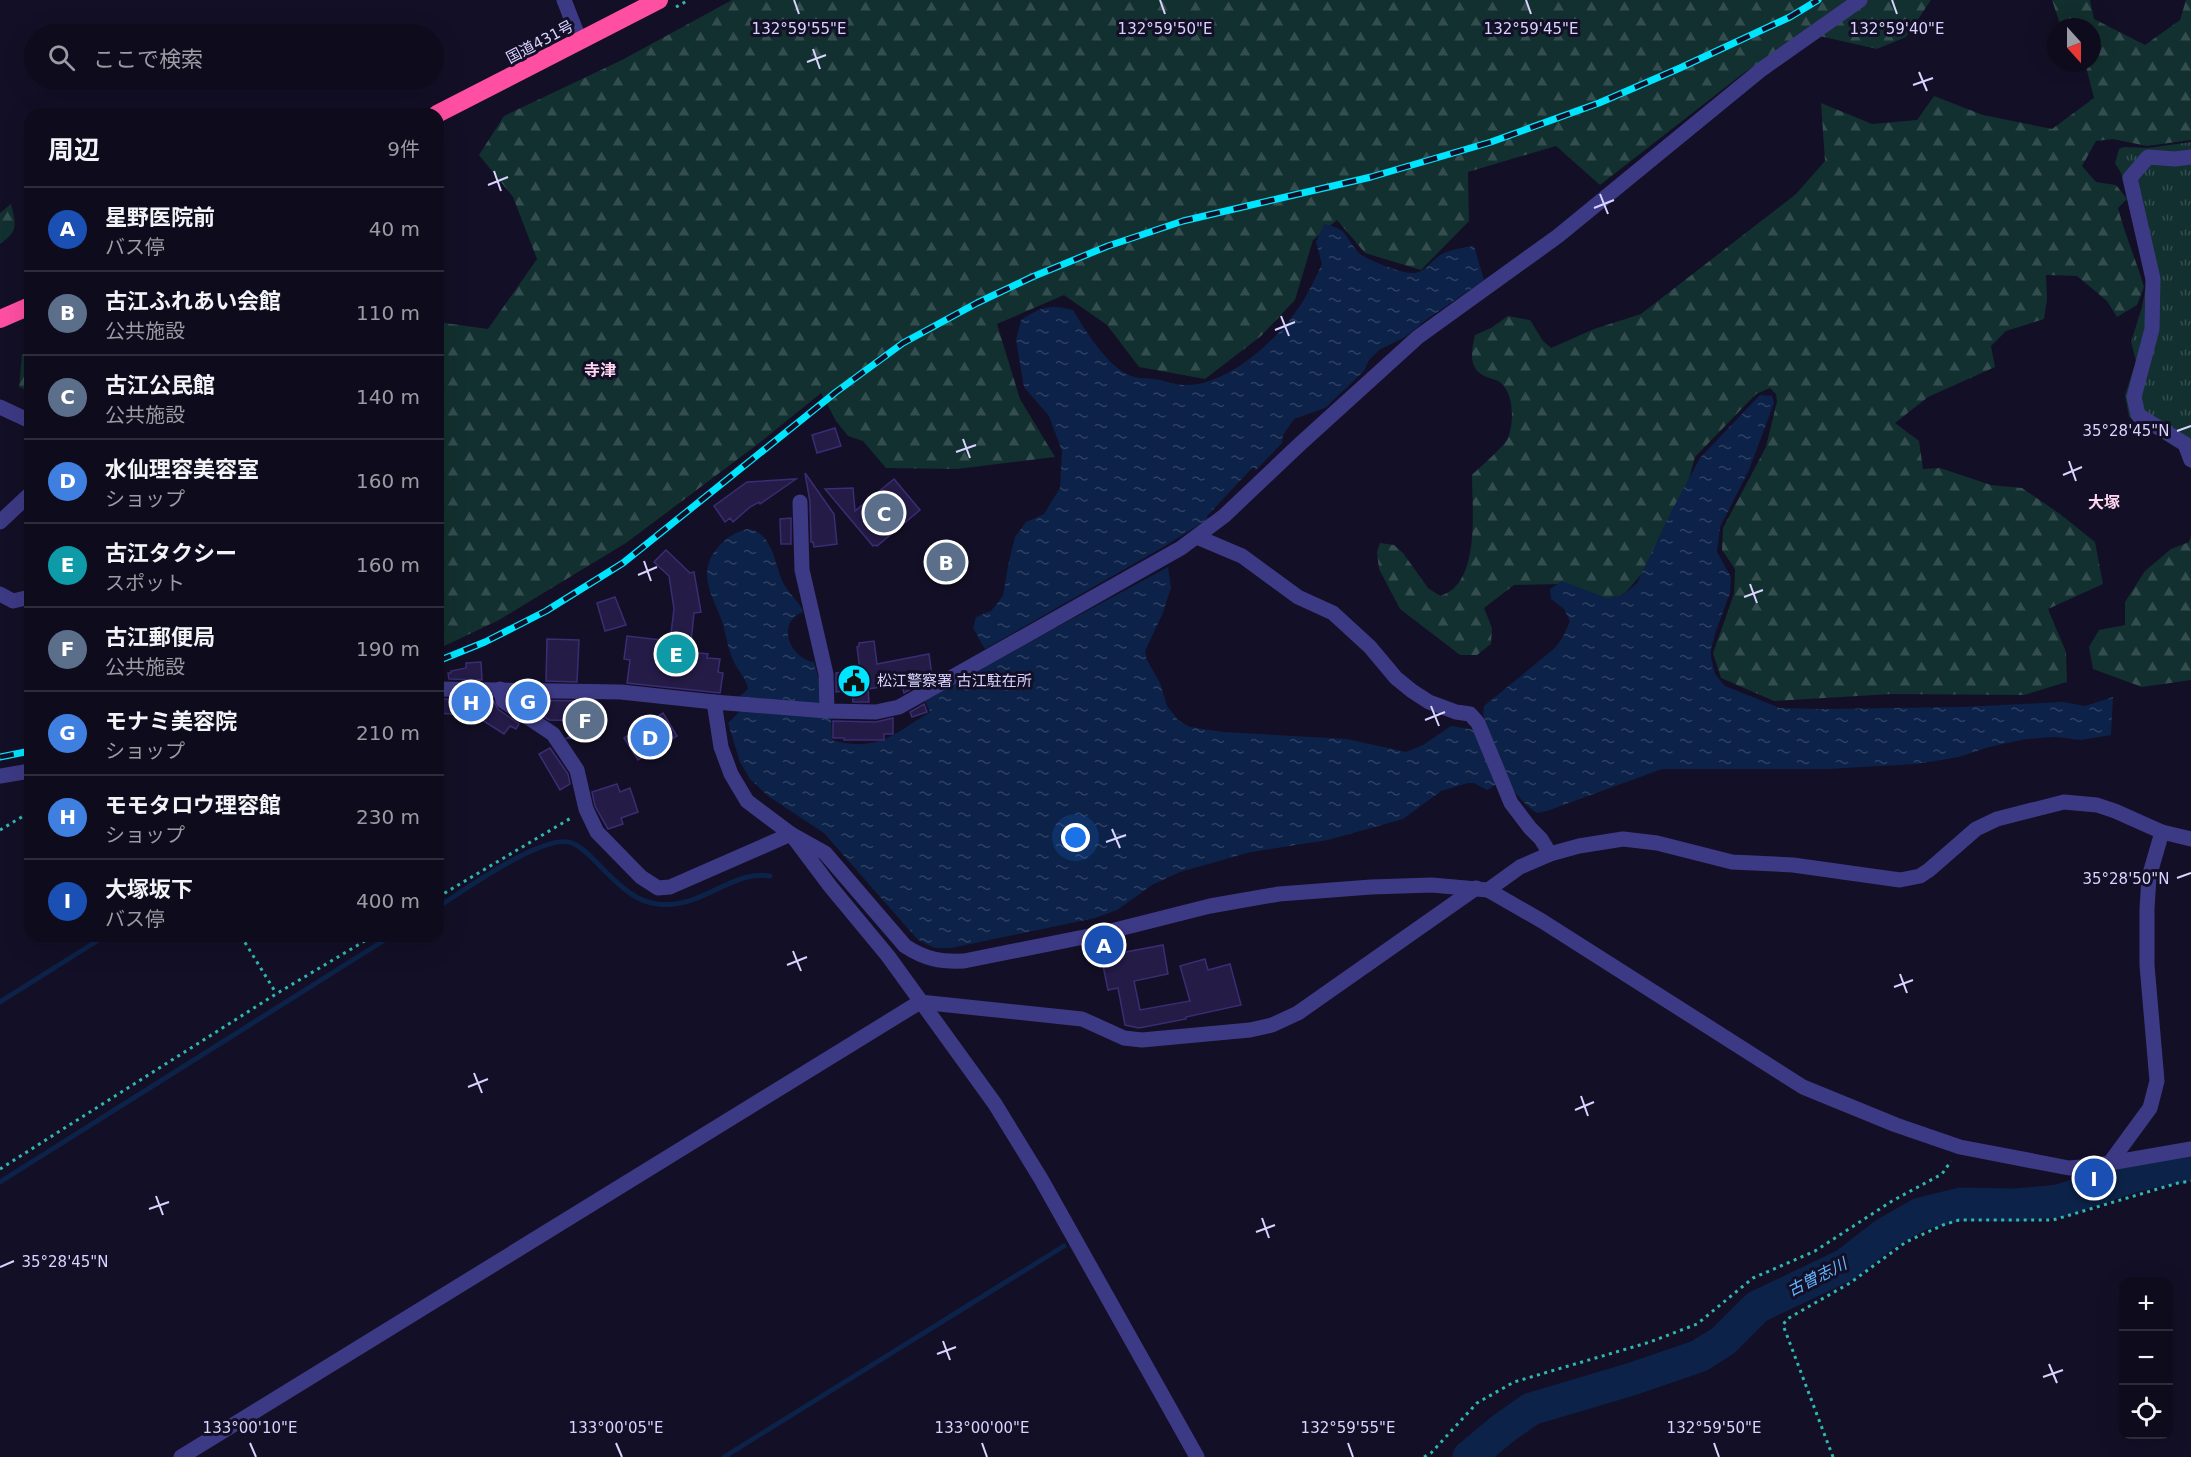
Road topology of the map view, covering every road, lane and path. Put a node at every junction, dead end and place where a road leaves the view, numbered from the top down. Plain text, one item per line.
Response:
1 (564, 0) edge
2 (658, 0) edge
3 (1860, 0) edge
4 (580, 41) junction
5 (444, 110) edge
6 (2191, 157) edge
7 (24, 309) edge
8 (0, 319) edge
9 (0, 407) edge
10 (24, 418) edge
11 (2191, 460) edge
12 (24, 500) edge
13 (800, 502) dead end
14 (0, 522) edge
15 (1197, 537) junction
16 (0, 594) edge
17 (24, 598) edge
18 (444, 689) edge
19 (500, 689) junction
20 (714, 702) junction
21 (826, 711) junction
22 (24, 772) edge
23 (0, 776) edge
24 (586, 809) junction
25 (24, 816) edge
26 (0, 830) edge
27 (2162, 832) junction
28 (791, 834) junction
29 (2191, 839) edge
30 (1550, 854) junction
31 (1482, 889) junction
32 (444, 893) edge
33 (245, 942) edge
34 (363, 942) edge
35 (276, 994) junction
36 (920, 1002) junction
37 (1960, 1147) junction
38 (2191, 1149) edge
39 (2109, 1164) junction
40 (0, 1169) edge
41 (2191, 1181) edge
42 (181, 1457) edge
43 (1197, 1457) edge
44 (1424, 1457) edge
45 (1833, 1457) edge

1 - 4 street
2 - 4 highway, 国道431号
3 - 15 street
4 - 5 highway, 国道431号
6 - 11 street
7 - 8 highway
9 - 10 street
12 - 14 street
13 - 21 street
15 - 21 street
15 - 30 street
16 - 17 street
18 - 19 street
19 - 20 street
19 - 24 street
20 - 21 street
20 - 28 street
22 - 23 street
24 - 28 street
24 - 32 path
25 - 26 path
27 - 29 street
27 - 30 street
27 - 39 street
28 - 31 street
28 - 36 street
30 - 31 street
31 - 36 street
31 - 37 street
33 - 35 path
34 - 35 path
35 - 40 path
36 - 42 street
36 - 43 street
37 - 39 street
37 - 44 path
38 - 39 street
41 - 45 path

